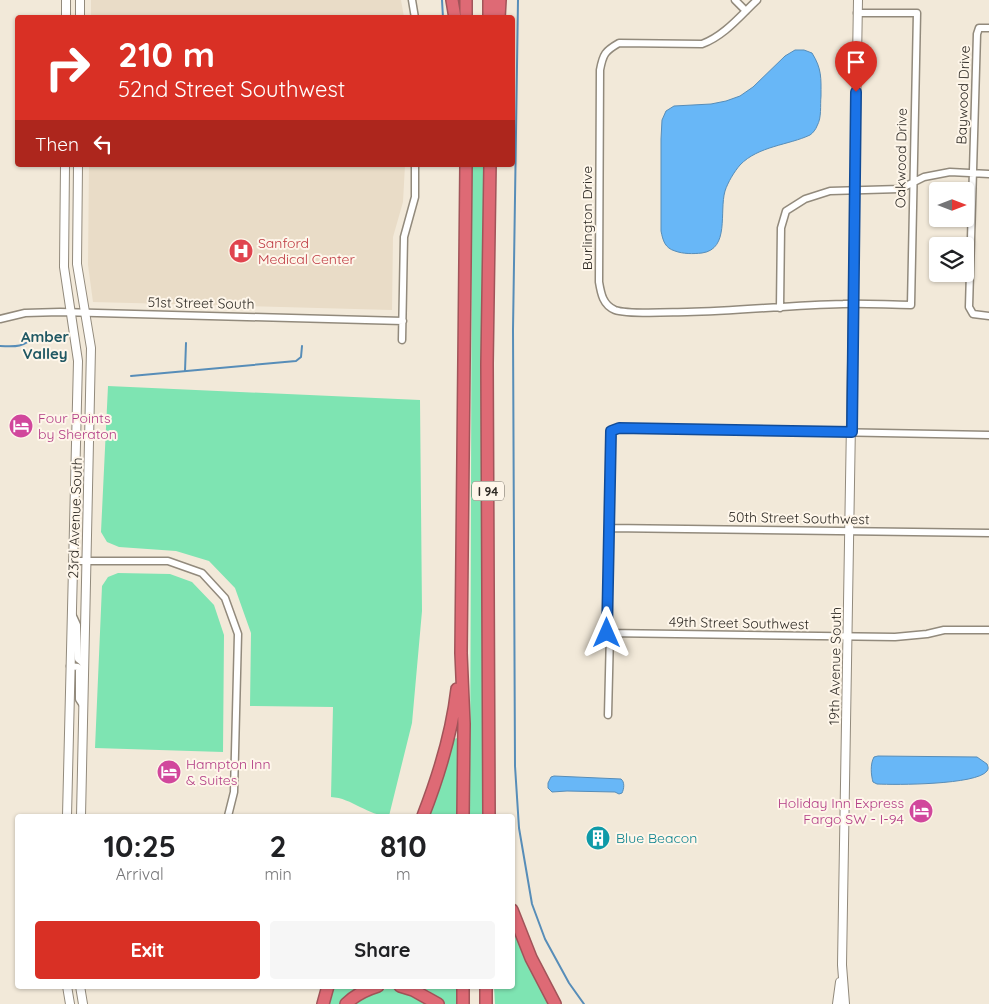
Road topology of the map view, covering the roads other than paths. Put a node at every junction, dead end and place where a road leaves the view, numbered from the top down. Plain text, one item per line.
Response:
1 (66, 0) edge
2 (80, 0) edge
3 (412, 0) edge
4 (452, 0) edge
5 (466, 0) edge
6 (489, 0) edge
7 (500, 0) edge
8 (735, 0) edge
9 (757, 0) edge
10 (858, 0) edge
11 (746, 10) junction
12 (857, 13) junction
13 (66, 15) edge
14 (80, 15) edge
15 (414, 15) edge
16 (454, 15) edge
17 (466, 15) edge
18 (489, 15) edge
19 (499, 15) edge
20 (989, 28) edge
21 (64, 167) edge
22 (78, 167) edge
23 (415, 167) edge
24 (466, 167) edge
25 (491, 167) edge
26 (973, 173) junction
27 (989, 174) edge
28 (913, 182) junction
29 (855, 190) junction
30 (854, 304) junction
31 (780, 308) junction
32 (71, 313) junction
33 (85, 313) junction
34 (989, 316) edge
35 (0, 319) edge
36 (403, 321) junction
37 (402, 340) dead end
38 (852, 432) junction
39 (989, 435) edge
40 (609, 528) junction
41 (850, 530) junction
42 (989, 533) edge
43 (86, 560) junction
44 (73, 561) junction
45 (72, 614) junction
46 (989, 630) edge
47 (609, 633) junction
48 (848, 637) junction
49 (461, 653) junction
50 (83, 663) junction
51 (70, 666) junction
52 (83, 705) junction
53 (608, 716) dead end
54 (68, 814) edge
55 (81, 814) edge
56 (228, 814) edge
57 (424, 814) edge
58 (463, 814) edge
59 (491, 814) edge
60 (515, 918) edge
61 (842, 965) junction
62 (68, 989) edge
63 (81, 989) edge
64 (327, 989) edge
65 (368, 989) edge
66 (410, 989) edge
67 (463, 989) edge
68 (486, 989) edge
69 (70, 1004) edge
70 (84, 1004) edge
71 (323, 1004) edge
72 (346, 1004) edge
73 (438, 1004) edge
74 (463, 1004) edge
75 (486, 1004) edge
76 (555, 1004) edge
77 (837, 1004) edge
78 (845, 1004) edge

1 - 13 street
2 - 14 street
3 - 15 street
4 - 16 highway
5 - 17 highway
6 - 18 highway
7 - 19 highway
8 - 11 street
9 - 11 street, Burlington Drive
10 - 12 street, 19th Avenue South
11 - 31 street, Burlington Drive
12 - 28 street, Oakwood Drive
12 - 29 street, 19th Avenue South
20 - 26 street, Baywood Drive
21 - 32 street, 23rd Avenue South
22 - 33 street, 23rd Avenue South
23 - 36 street
24 - 49 highway, I 94
25 - 59 highway, I 94
26 - 27 street
26 - 28 street
26 - 34 street
28 - 29 street
28 - 30 street, Oakwood Drive
29 - 30 street, 19th Avenue South
29 - 31 street
30 - 31 street, Burlington Drive
30 - 38 street, 19th Avenue South
32 - 33 street, 51st Street South
32 - 35 street, 51st Street South
32 - 44 street, 23rd Avenue South
33 - 36 street, 51st Street South
33 - 43 street, 23rd Avenue South
36 - 37 street
38 - 39 street
38 - 40 street
38 - 41 street, 19th Avenue South
40 - 41 street, 50th Street Southwest
40 - 47 street
41 - 42 street, 50th Street Southwest
41 - 48 street, 19th Avenue South
43 - 44 street
43 - 50 street, 23rd Avenue South
43 - 56 street
44 - 45 street, 23rd Avenue South
45 - 50 street, 23rd Avenue South
45 - 51 street, 23rd Avenue South
46 - 48 street, 49th Street Southwest
47 - 48 street, 49th Street Southwest
47 - 53 street
48 - 61 street, 19th Avenue South
49 - 57 highway
49 - 58 highway, I 94
50 - 52 street, 23rd Avenue South
51 - 52 street, 23rd Avenue South
51 - 54 street, 23rd Avenue South
52 - 55 street, 23rd Avenue South
60 - 76 highway
61 - 77 street, 19th Avenue South
61 - 78 street, 19th Avenue South
62 - 69 street
63 - 70 street
64 - 71 highway
65 - 72 highway
66 - 73 highway
67 - 74 highway
68 - 75 highway

